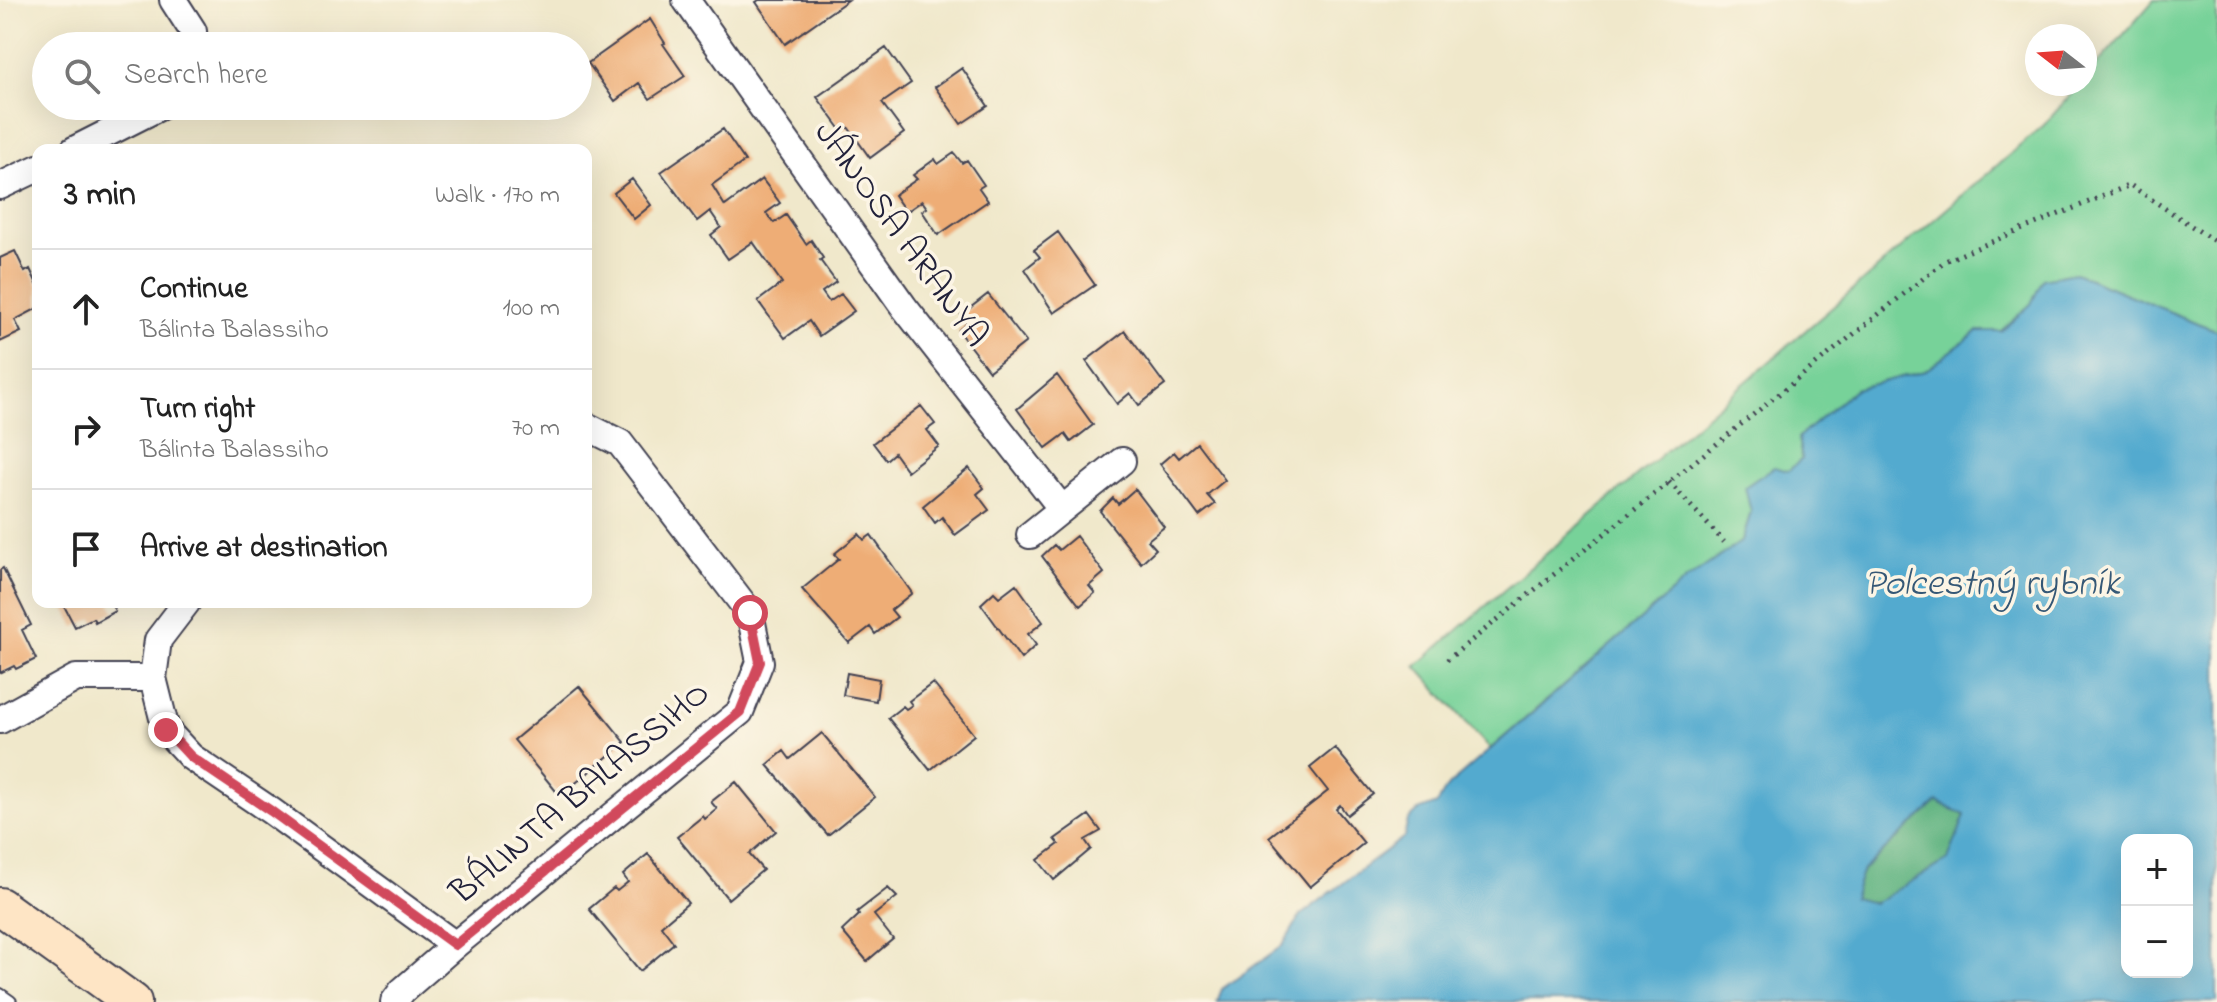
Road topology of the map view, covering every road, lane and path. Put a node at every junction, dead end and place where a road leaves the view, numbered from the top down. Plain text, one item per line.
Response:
1 (173, 0) edge
2 (686, 0) edge
3 (193, 32) edge
4 (133, 120) edge
5 (86, 144) edge
6 (32, 171) edge
7 (0, 186) edge
8 (2217, 243) edge
9 (592, 429) edge
10 (1122, 461) dead end
11 (1669, 482) junction
12 (1062, 509) junction
13 (1030, 535) dead end
14 (1724, 542) dead end
15 (182, 608) edge
16 (1447, 660) dead end
17 (153, 678) junction
18 (0, 720) edge
19 (0, 906) edge
20 (455, 945) junction
21 (0, 995) edge
22 (10, 1002) edge
23 (133, 1002) edge
24 (394, 1002) edge

1 - 3 street
2 - 12 street, JÁNOSA ARANYA
4 - 5 street
6 - 7 street
8 - 11 path
9 - 20 street, BÁLINTA BALASSIHO
10 - 12 street
11 - 14 path
11 - 16 path
12 - 13 street
15 - 17 street, BÁLINTA BALASSIHO
17 - 18 street
17 - 20 street, BÁLINTA BALASSIHO
19 - 23 main road
20 - 24 street, BÁLINTA BALASSIHO
21 - 22 lane

